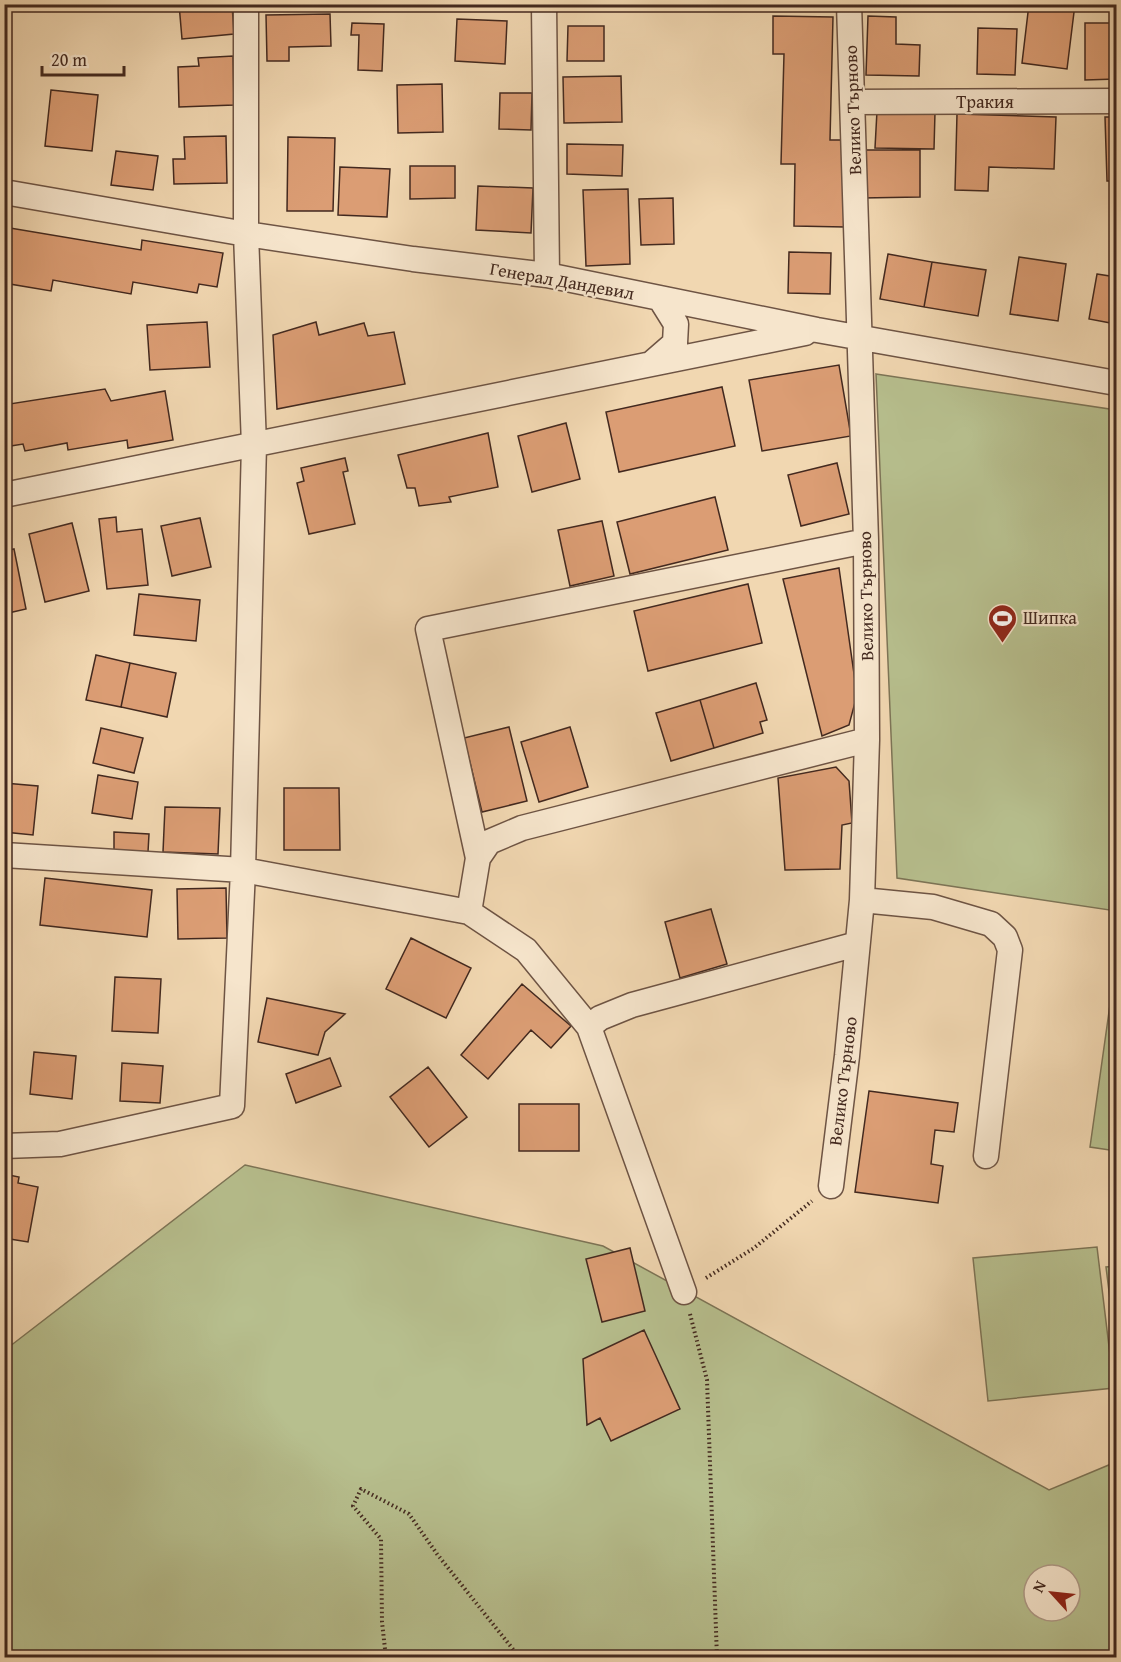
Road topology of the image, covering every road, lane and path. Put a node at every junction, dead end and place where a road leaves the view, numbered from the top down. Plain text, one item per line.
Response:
1 (246, 4) edge
2 (544, 4) edge
3 (849, 4) edge
4 (1116, 101) edge
5 (853, 102) junction
6 (4, 192) edge
7 (246, 234) junction
8 (547, 276) junction
9 (661, 300) junction
10 (817, 330) junction
11 (858, 338) junction
12 (650, 364) junction
13 (1116, 383) edge
14 (254, 445) junction
15 (4, 495) edge
16 (866, 542) junction
17 (867, 740) junction
18 (4, 855) edge
19 (478, 858) junction
20 (243, 870) junction
21 (862, 900) junction
22 (469, 912) junction
23 (857, 944) junction
24 (589, 1027) junction
25 (4, 1146) edge
26 (986, 1156) dead end
27 (831, 1186) joint
28 (684, 1292) junction
29 (386, 1658) edge
30 (520, 1658) edge
31 (717, 1658) edge

1 - 7 street
2 - 8 street
3 - 5 street, Велико Търново
4 - 5 street, Тракия
5 - 11 street, Велико Търново
6 - 7 street, Генерал Дандевил
7 - 8 street, Генерал Дандевил
7 - 14 street
8 - 9 street, Генерал Дандевил
9 - 10 street, Генерал Дандевил
9 - 12 street
10 - 11 street, Генерал Дандевил
10 - 12 street
11 - 13 street, Генерал Дандевил
11 - 16 street, Велико Търново
12 - 14 street
14 - 15 street
14 - 20 street
16 - 17 street, Велико Търново
16 - 19 street
17 - 19 street
17 - 21 street, Велико Търново
18 - 20 street
19 - 22 street
20 - 22 street
20 - 25 street
21 - 23 street, Велико Търново
21 - 26 street
22 - 24 street
23 - 24 street
23 - 27 street, Велико Търново
24 - 28 street
27 - 28 path
28 - 31 path
29 - 30 path

